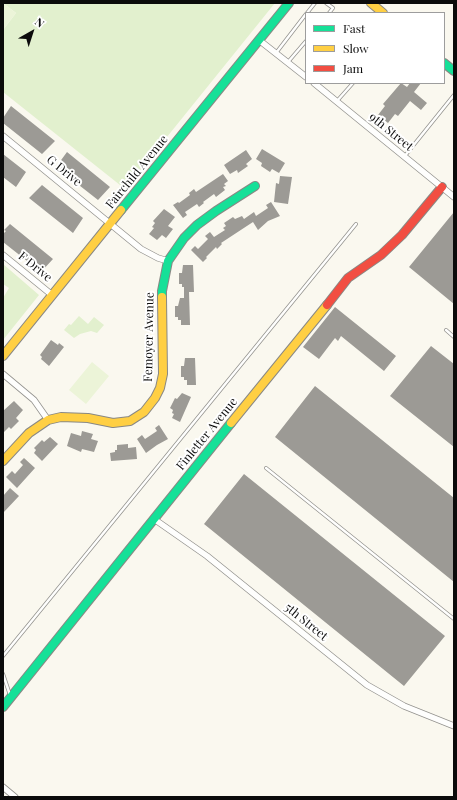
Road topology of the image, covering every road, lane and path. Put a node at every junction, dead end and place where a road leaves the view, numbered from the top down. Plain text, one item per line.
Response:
1 (289, 3) edge
2 (315, 3) edge
3 (326, 3) edge
4 (371, 3) edge
5 (308, 12) edge
6 (330, 12) edge
7 (382, 12) edge
8 (305, 15) edge
9 (259, 40) junction
10 (305, 42) edge
11 (276, 53) junction
12 (288, 62) junction
13 (445, 64) edge
14 (454, 71) edge
15 (305, 76) edge
16 (315, 84) edge
17 (352, 84) edge
18 (454, 95) edge
19 (337, 102) junction
20 (3, 136) edge
21 (404, 157) junction
22 (255, 186) dead end
23 (442, 187) junction
24 (454, 197) edge
25 (111, 224) junction
26 (356, 224) dead end
27 (3, 255) edge
28 (168, 261) junction
29 (52, 295) junction
30 (446, 330) dead end
31 (454, 337) edge
32 (3, 356) edge
33 (3, 374) edge
34 (48, 420) junction
35 (3, 461) edge
36 (266, 468) dead end
37 (154, 519) junction
38 (454, 620) edge
39 (3, 656) edge
40 (3, 674) edge
41 (11, 698) junction
42 (3, 707) edge
43 (454, 726) edge
44 (3, 787) edge
45 (15, 797) edge

1 - 9 street, Fairchild Avenue
2 - 5 lane
3 - 6 lane
4 - 7 street
8 - 11 lane
9 - 11 street
9 - 25 street, Fairchild Avenue
10 - 12 lane
11 - 12 street
12 - 15 street
13 - 14 street
16 - 19 street, 9th Street
17 - 19 lane
18 - 21 lane
19 - 21 street, 9th Street
20 - 25 street, G Drive
21 - 23 street, 9th Street
22 - 28 street, Femoyer Avenue
23 - 24 street, 9th Street
23 - 37 street, Finletter Avenue
25 - 28 street, G Drive
25 - 29 street, Fairchild Avenue
26 - 39 lane
27 - 29 street, F Drive
28 - 34 street, Femoyer Avenue
29 - 32 street, Fairchild Avenue
30 - 31 lane
33 - 34 street
34 - 35 street, Femoyer Avenue
36 - 38 lane
37 - 41 street, Finletter Avenue
37 - 43 street, 5th Street
40 - 41 lane
41 - 42 street, Finletter Avenue
44 - 45 street

